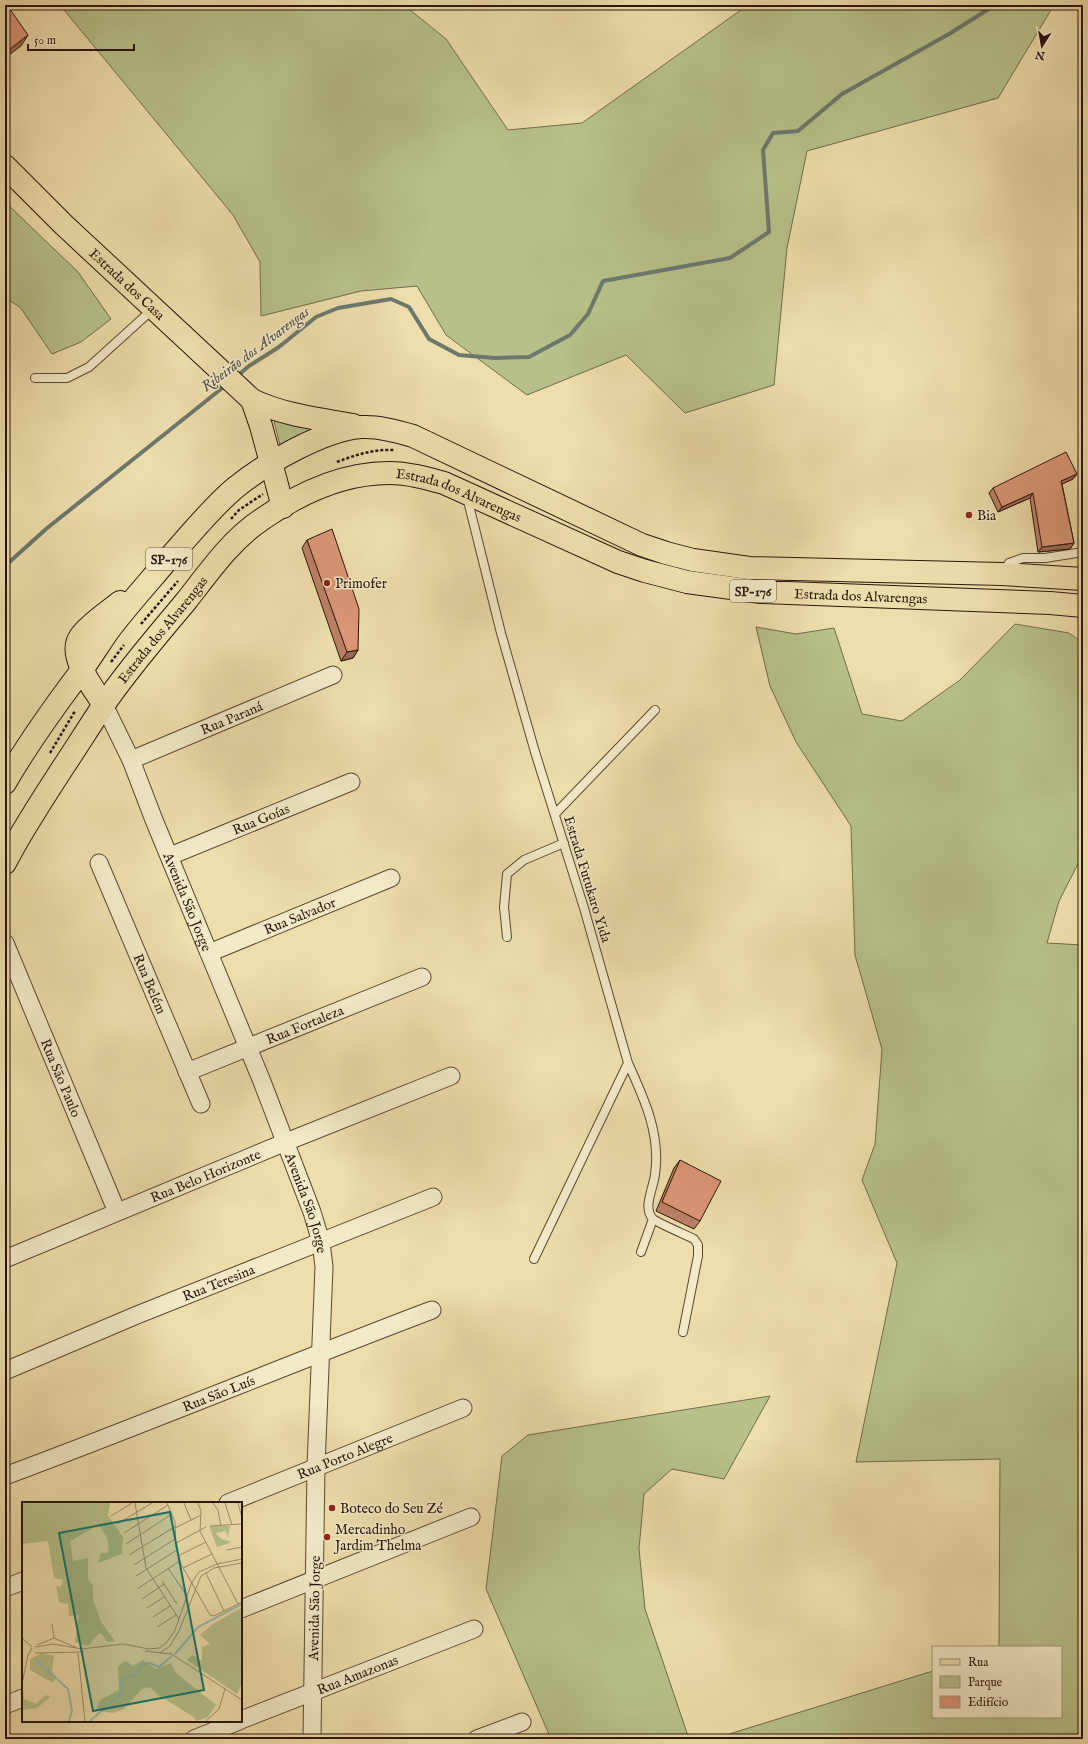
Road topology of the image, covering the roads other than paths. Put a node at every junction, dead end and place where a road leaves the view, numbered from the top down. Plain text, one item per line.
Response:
1 (5, 166) edge
2 (154, 309) junction
3 (35, 378) dead end
4 (246, 394) junction
5 (261, 426) junction
6 (363, 427) junction
7 (271, 463) junction
8 (245, 480) junction
9 (465, 492) junction
10 (283, 507) junction
11 (1083, 552) edge
12 (1002, 574) junction
13 (1083, 579) edge
14 (1083, 606) edge
15 (82, 670) junction
16 (333, 675) dead end
17 (104, 705) junction
18 (655, 710) dead end
19 (131, 760) junction
20 (351, 782) dead end
21 (5, 783) edge
22 (555, 814) junction
23 (564, 843) junction
24 (170, 856) junction
25 (5, 863) edge
26 (99, 863) dead end
27 (391, 878) dead end
28 (507, 937) dead end
29 (5, 943) edge
30 (209, 953) junction
31 (422, 977) dead end
32 (248, 1047) junction
33 (628, 1063) junction
34 (187, 1072) junction
35 (452, 1076) dead end
36 (201, 1104) dead end
37 (286, 1142) junction
38 (433, 1196) dead end
39 (118, 1212) junction
40 (653, 1218) junction
41 (320, 1242) junction
42 (641, 1252) dead end
43 (5, 1259) edge
44 (534, 1259) dead end
45 (432, 1310) dead end
46 (683, 1332) dead end
47 (321, 1352) junction
48 (5, 1371) edge
49 (463, 1408) dead end
50 (316, 1467) junction
51 (5, 1476) edge
52 (230, 1502) edge
53 (471, 1517) dead end
54 (315, 1578) junction
55 (22, 1581) edge
56 (5, 1588) edge
57 (242, 1609) edge
58 (474, 1629) dead end
59 (313, 1692) junction
60 (22, 1698) edge
61 (5, 1705) edge
62 (242, 1720) edge
63 (237, 1722) edge
64 (522, 1722) dead end
65 (194, 1739) edge
66 (312, 1739) edge
67 (477, 1739) edge

1 - 2 main road, Estrada dos Casa
2 - 3 lane
2 - 4 main road, Estrada dos Casa
4 - 5 main road
4 - 6 main road
5 - 7 main road
5 - 8 main road
6 - 7 main road, Estrada dos Alvarengas / SP-176
6 - 12 main road, Estrada dos Alvarengas / SP-176
7 - 8 main road, Estrada dos Alvarengas / SP-176
7 - 10 main road
8 - 15 main road, Estrada dos Alvarengas / SP-176
9 - 10 main road, Estrada dos Alvarengas / SP-176
9 - 14 main road, Estrada dos Alvarengas / SP-176
9 - 22 lane, Estrada Futukaro Yida
10 - 17 main road, Estrada dos Alvarengas / SP-176
11 - 12 lane
12 - 13 main road, Estrada dos Alvarengas / SP-176
15 - 17 main road
15 - 21 main road, Estrada dos Alvarengas / SP-176
16 - 19 street, Rua Paraná
17 - 19 street, Avenida São Jorge
17 - 25 main road, Estrada dos Alvarengas / SP-176
18 - 22 lane
19 - 24 street, Avenida São Jorge
20 - 24 street, Rua Goías
22 - 23 lane, Estrada Futukaro Yida
23 - 28 lane
23 - 33 lane, Estrada Futukaro Yida
24 - 30 street, Avenida São Jorge
26 - 34 street, Rua Belém
27 - 30 street, Rua Salvador
29 - 39 street, Rua São Paulo
30 - 32 street, Avenida São Jorge
31 - 32 street, Rua Fortaleza
32 - 34 street, Rua Fortaleza
32 - 37 street, Avenida São Jorge
33 - 40 lane, Estrada Futukaro Yida
33 - 44 lane
34 - 36 street, Rua Belém
35 - 37 street, Rua Belo Horizonte
37 - 39 street, Rua Belo Horizonte
37 - 41 street, Avenida São Jorge
38 - 41 street, Rua Teresina
39 - 43 street, Rua Belo Horizonte
40 - 42 lane
40 - 46 lane
41 - 47 street, Avenida São Jorge
41 - 48 street, Rua Teresina
45 - 47 street, Rua São Luís
47 - 50 street, Avenida São Jorge
47 - 51 street, Rua São Luís
49 - 50 street, Rua Porto Alegre
50 - 52 street, Rua Porto Alegre
50 - 54 street, Avenida São Jorge
53 - 54 street
54 - 57 street
54 - 59 street, Avenida São Jorge
55 - 56 street
58 - 59 street, Rua Amazonas
59 - 62 street, Rua Amazonas
59 - 66 street, Avenida São Jorge
60 - 61 street
63 - 65 street, Rua Amazonas
64 - 67 street

